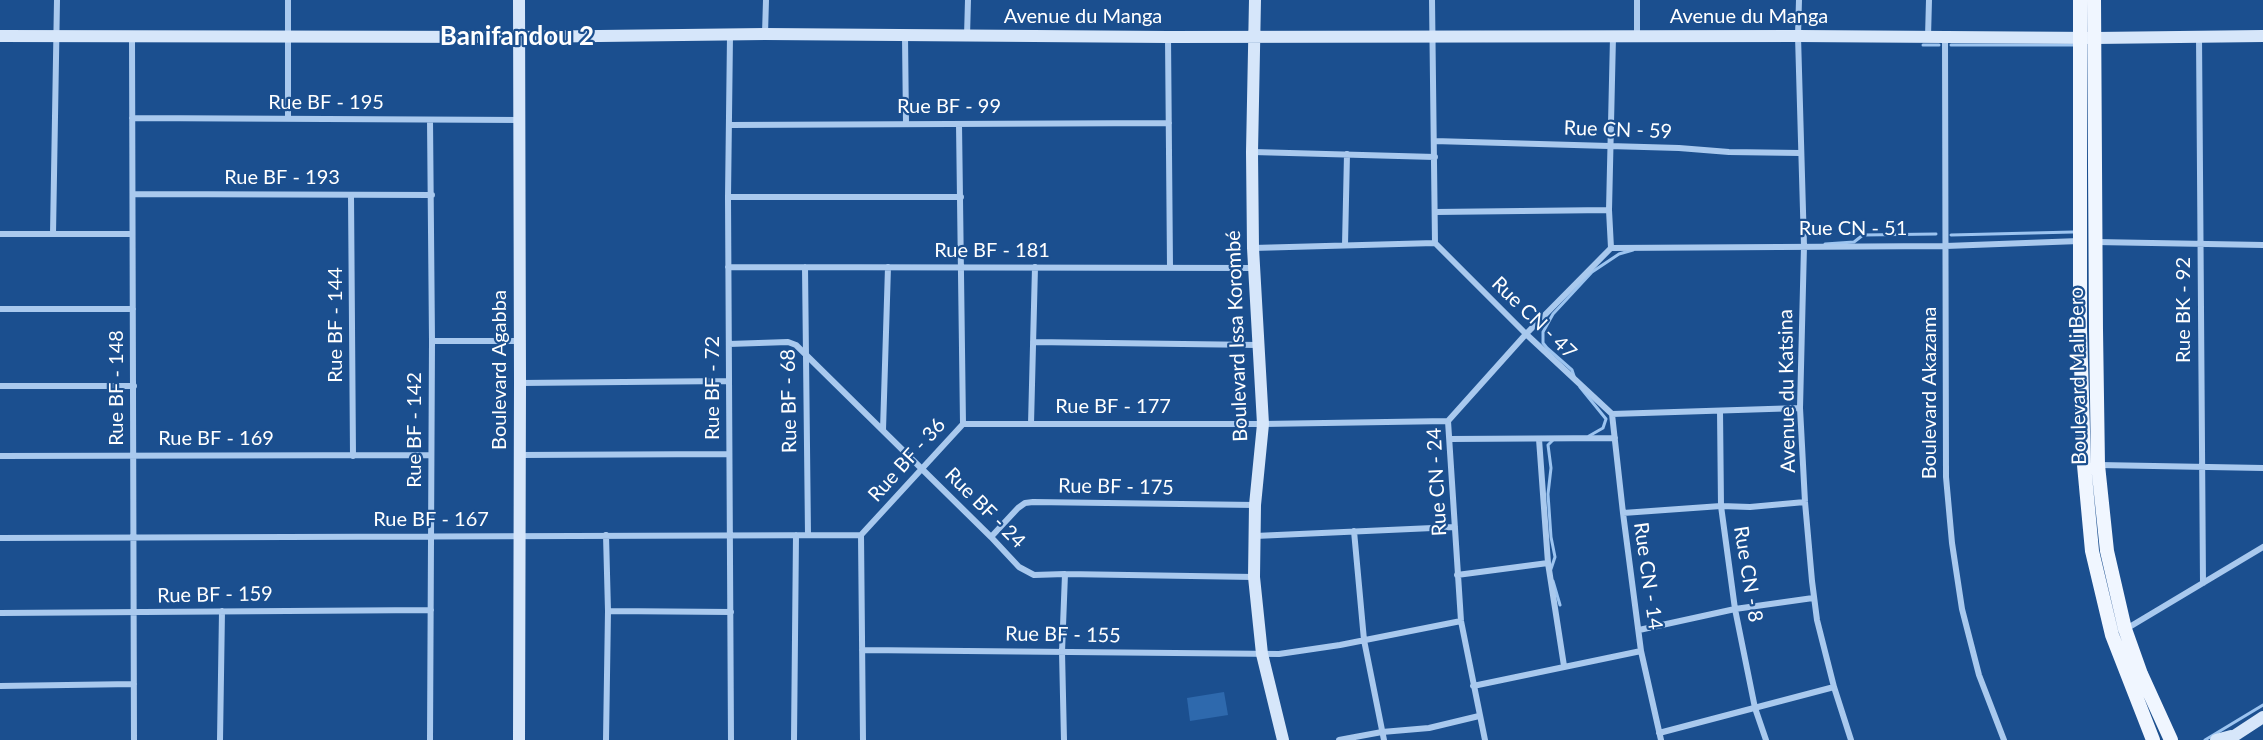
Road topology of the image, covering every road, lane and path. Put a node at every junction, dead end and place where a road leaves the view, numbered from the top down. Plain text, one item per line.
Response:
1 (57, 0) edge
2 (288, 0) edge
3 (519, 0) edge
4 (766, 0) edge
5 (968, 0) edge
6 (1255, 0) edge
7 (1432, 0) edge
8 (1637, 0) edge
9 (1799, 0) edge
10 (1929, 0) edge
11 (2080, 0) edge
12 (2094, 0) edge
13 (765, 34) junction
14 (288, 35) junction
15 (0, 36) edge
16 (56, 36) junction
17 (730, 36) junction
18 (905, 36) junction
19 (967, 36) junction
20 (1433, 36) junction
21 (1798, 36) junction
22 (2199, 36) junction
23 (2263, 36) edge
24 (132, 37) junction
25 (1168, 37) junction
26 (1256, 37) junction
27 (1613, 37) junction
28 (1637, 37) junction
29 (517, 38) junction
30 (1928, 38) junction
31 (1945, 38) junction
32 (2080, 38) junction
33 (2095, 38) junction
34 (132, 118) junction
35 (288, 118) junction
36 (430, 120) junction
37 (520, 120) junction
38 (1169, 123) junction
39 (906, 124) junction
40 (959, 124) junction
41 (730, 125) junction
42 (1434, 141) junction
43 (1611, 146) junction
44 (1252, 152) junction
45 (1800, 153) junction
46 (1347, 154) junction
47 (1435, 157) junction
48 (133, 194) junction
49 (351, 195) junction
50 (432, 195) junction
51 (728, 197) junction
52 (961, 197) junction
53 (1609, 210) junction
54 (1436, 212) junction
55 (0, 234) edge
56 (53, 234) junction
57 (131, 234) junction
58 (2079, 242) junction
59 (2095, 242) junction
60 (1435, 243) junction
61 (2200, 244) junction
62 (1346, 245) junction
63 (2263, 245) edge
64 (1804, 246) junction
65 (1946, 246) junction
66 (1253, 248) junction
67 (1611, 248) junction
68 (729, 267) junction
69 (805, 267) junction
70 (888, 267) junction
71 (1035, 267) junction
72 (1170, 267) junction
73 (961, 268) junction
74 (1255, 268) junction
75 (0, 309) edge
76 (133, 309) junction
77 (1526, 334) junction
78 (432, 341) junction
79 (520, 342) junction
80 (1033, 342) junction
81 (729, 344) junction
82 (1258, 345) junction
83 (805, 352) junction
84 (729, 381) junction
85 (520, 383) junction
86 (0, 386) edge
87 (134, 386) junction
88 (1800, 408) junction
89 (1720, 411) junction
90 (1612, 414) junction
91 (1448, 421) junction
92 (963, 424) junction
93 (1031, 424) junction
94 (1263, 424) junction
95 (883, 430) junction
96 (1615, 438) junction
97 (1450, 439) junction
98 (1539, 439) junction
99 (729, 454) junction
100 (133, 455) junction
101 (431, 455) junction
102 (519, 455) junction
103 (0, 456) edge
104 (353, 456) junction
105 (2084, 465) junction
106 (2098, 465) junction
107 (2201, 467) junction
108 (922, 468) junction
109 (2263, 468) edge
110 (1805, 502) junction
111 (1255, 506) junction
112 (1721, 506) junction
113 (1623, 513) junction
114 (1455, 527) junction
115 (1354, 531) junction
116 (730, 535) junction
117 (796, 535) junction
118 (808, 535) junction
119 (861, 535) junction
120 (134, 536) junction
121 (431, 536) junction
122 (518, 536) junction
123 (606, 536) junction
124 (1254, 536) junction
125 (991, 537) junction
126 (0, 538) edge
127 (2263, 547) edge
128 (1548, 563) junction
129 (1065, 574) junction
130 (1457, 575) junction
131 (1254, 577) junction
132 (2203, 583) junction
133 (1813, 598) junction
134 (1735, 609) junction
135 (431, 610) junction
136 (222, 611) junction
137 (608, 611) junction
138 (134, 612) junction
139 (730, 612) junction
140 (0, 613) edge
141 (1461, 621) junction
142 (2125, 629) junction
143 (1639, 630) junction
144 (1364, 640) junction
145 (862, 650) junction
146 (1641, 651) junction
147 (1062, 652) junction
148 (1263, 654) junction
149 (1564, 666) junction
150 (134, 684) junction
151 (0, 686) edge
152 (1473, 686) junction
153 (1834, 687) junction
154 (1755, 708) junction
155 (1479, 716) junction
156 (2263, 717) edge
157 (1382, 732) junction
158 (1660, 736) edge
159 (2229, 738) edge
160 (2172, 739) edge
161 (134, 740) edge
162 (220, 740) edge
163 (430, 740) edge
164 (519, 740) edge
165 (606, 740) edge
166 (730, 740) edge
167 (794, 740) edge
168 (863, 740) edge
169 (1064, 740) edge
170 (1283, 740) edge
171 (1339, 740) edge
172 (1384, 740) edge
173 (1485, 740) edge
174 (1766, 740) edge
175 (1851, 740) edge
176 (2004, 740) edge
177 (2153, 740) edge
178 (2216, 740) edge

1 - 16 street
2 - 14 street
3 - 29 street, Boulevard Agabba
4 - 13 street
5 - 19 street
6 - 26 street, Boulevard Issa Korombé
7 - 20 street
8 - 28 street
9 - 21 street, Avenue du Katsina
10 - 30 street
11 - 32 main road, Boulevard Mali Bero
12 - 33 main road, Boulevard Mali Bero
13 - 17 street, Avenue du Manga
13 - 18 street, Avenue du Manga
14 - 24 street, Avenue du Manga
14 - 29 street, Avenue du Manga
14 - 35 street
15 - 16 street, Avenue du Manga
16 - 24 street, Avenue du Manga
16 - 56 street
17 - 29 street, Avenue du Manga
17 - 41 street, Rue BF - 72
18 - 19 street, Avenue du Manga
18 - 39 street
19 - 25 street, Avenue du Manga
20 - 26 street, Avenue du Manga
20 - 27 street, Avenue du Manga
20 - 42 street
21 - 28 street, Avenue du Manga
21 - 30 street, Avenue du Manga
21 - 45 street, Avenue du Katsina
22 - 23 street, Avenue du Manga
22 - 33 street, Avenue du Manga
22 - 61 street, Rue BK - 92
24 - 34 street, Rue BF - 148
25 - 26 street, Avenue du Manga
25 - 38 street
26 - 44 street, Boulevard Issa Korombé
27 - 28 street, Avenue du Manga
27 - 43 street
29 - 37 street, Boulevard Agabba
30 - 31 street, Avenue du Manga
31 - 32 street, Avenue du Manga
31 - 65 street, Boulevard Akazama
32 - 33 street, Avenue du Manga
32 - 58 main road, Boulevard Mali Bero
33 - 59 main road, Boulevard Mali Bero
34 - 35 street, Rue BF - 195
34 - 48 street, Rue BF - 148
35 - 36 street, Rue BF - 195
36 - 37 street, Rue BF - 195
36 - 50 street, Rue BF - 142
37 - 79 street, Boulevard Agabba
38 - 40 street, Rue BF - 99
38 - 72 street
39 - 40 street, Rue BF - 99
39 - 41 street, Rue BF - 99
40 - 52 street, Rue BF - 36
41 - 51 street, Rue BF - 72
42 - 43 street, Rue CN - 59
42 - 47 street
43 - 45 street, Rue CN - 59
43 - 53 street
44 - 46 street
44 - 66 street, Boulevard Issa Korombé
45 - 64 street, Avenue du Katsina
46 - 47 street
46 - 62 street
47 - 54 street
48 - 49 street, Rue BF - 193
48 - 57 street, Rue BF - 148
49 - 50 street, Rue BF - 193
49 - 104 street, Rue BF - 144
50 - 78 street, Rue BF - 142
51 - 52 street
51 - 68 street, Rue BF - 72
52 - 73 street, Rue BF - 36
53 - 54 street
53 - 67 street
54 - 60 street
55 - 56 street
56 - 57 street
57 - 76 street, Rue BF - 148
58 - 59 street, Rue CN - 51
58 - 65 street, Rue CN - 51
58 - 105 main road, Boulevard Mali Bero
59 - 61 street, Rue CN - 51
59 - 106 main road, Boulevard Mali Bero
60 - 62 street
60 - 77 street, Rue CN - 47
61 - 63 street, Rue CN - 51
61 - 107 street, Rue BK - 92
62 - 66 street
64 - 65 street, Rue CN - 51
64 - 67 street, Rue CN - 51
64 - 88 street, Avenue du Katsina
65 - 176 street, Boulevard Akazama
66 - 74 street, Boulevard Issa Korombé
67 - 77 street, Rue CN - 24
68 - 69 street, Rue BF - 181
68 - 81 street, Rue BF - 72
69 - 70 street, Rue BF - 181
69 - 83 street, Rue BF - 68
70 - 73 street, Rue BF - 181
70 - 95 street
71 - 72 street, Rue BF - 181
71 - 73 street, Rue BF - 181
71 - 80 street
72 - 74 street, Rue BF - 181
73 - 92 street, Rue BF - 36
74 - 82 street, Boulevard Issa Korombé
75 - 76 street
76 - 87 street, Rue BF - 148
77 - 90 street, Rue CN - 47
77 - 91 street, Rue CN - 24
78 - 79 street
78 - 101 street, Rue BF - 142
79 - 85 street, Boulevard Agabba
80 - 82 street
80 - 93 street
81 - 83 street, Rue BF - 24
81 - 84 street, Rue BF - 72
82 - 94 street, Boulevard Issa Korombé
83 - 95 street, Rue BF - 24
83 - 118 street, Rue BF - 68
84 - 85 street
84 - 99 street, Rue BF - 72
85 - 102 street, Boulevard Agabba
86 - 87 street
87 - 100 street, Rue BF - 148
88 - 89 street
88 - 110 street, Avenue du Katsina
89 - 90 street
89 - 112 street, Rue CN - 8
90 - 96 street, Rue CN - 14
91 - 94 street, Rue BF - 177
91 - 97 street, Rue CN - 24
92 - 93 street, Rue BF - 177
92 - 108 street, Rue BF - 36
93 - 94 street, Rue BF - 177
94 - 111 street, Boulevard Issa Korombé
95 - 108 street, Rue BF - 24
96 - 98 street
96 - 113 street, Rue CN - 14
97 - 98 street
97 - 114 street, Rue CN - 24
98 - 128 street
99 - 102 street
99 - 116 street, Rue BF - 72
100 - 103 street, Rue BF - 169
100 - 104 street, Rue BF - 169
100 - 120 street, Rue BF - 148
101 - 104 street, Rue BF - 169
101 - 121 street, Rue BF - 142
102 - 122 street, Boulevard Agabba
105 - 106 street
105 - 177 main road, Boulevard Mali Bero
106 - 107 street
106 - 142 main road, Boulevard Mali Bero
107 - 109 street
107 - 132 street, Rue BK - 92
108 - 119 street, Rue BF - 36
108 - 125 street, Rue BF - 24
110 - 112 street
110 - 133 street, Avenue du Katsina
111 - 124 street, Boulevard Issa Korombé
111 - 125 street, Rue BF - 175
112 - 113 street
112 - 134 street, Rue CN - 8
113 - 143 street, Rue CN - 14
114 - 115 street
114 - 130 street, Rue CN - 24
115 - 124 street
115 - 144 street
116 - 117 street, Rue BF - 167
116 - 123 street, Rue BF - 167
116 - 139 street, Rue BF - 72
117 - 118 street, Rue BF - 167
117 - 167 street
118 - 119 street, Rue BF - 167
119 - 145 street
120 - 121 street, Rue BF - 167
120 - 126 street, Rue BF - 167
120 - 138 street, Rue BF - 148
121 - 122 street, Rue BF - 167
121 - 135 street, Rue BF - 142
122 - 123 street, Rue BF - 167
122 - 164 street, Boulevard Agabba
123 - 137 street
124 - 131 street, Boulevard Issa Korombé
125 - 129 street, Rue BF - 24
127 - 132 street
128 - 130 street
128 - 149 street
129 - 131 street, Rue BF - 24
129 - 147 street
130 - 141 street, Rue CN - 24
131 - 148 street, Boulevard Issa Korombé
132 - 142 street
133 - 134 street
133 - 153 street, Avenue du Katsina
134 - 143 street
134 - 154 street, Rue CN - 8
135 - 136 street, Rue BF - 159
135 - 163 street, Rue BF - 142
136 - 138 street, Rue BF - 159
136 - 162 street
137 - 139 street
137 - 165 street
138 - 140 street, Rue BF - 159
138 - 150 street, Rue BF - 148
139 - 166 street, Rue BF - 72
141 - 144 street, Rue BF - 155
141 - 152 street, Rue CN - 24
142 - 160 main road, Boulevard Mali Bero
143 - 146 street, Rue CN - 14
144 - 148 street, Rue BF - 155
144 - 157 street
145 - 147 street, Rue BF - 155
145 - 168 street
146 - 149 street
146 - 158 street, Rue CN - 14
147 - 148 street, Rue BF - 155
147 - 169 street
148 - 170 street, Boulevard Issa Korombé
149 - 152 street
150 - 151 street
150 - 161 street, Rue BF - 148
152 - 155 street, Rue CN - 24
153 - 154 street
153 - 175 street, Avenue du Katsina
154 - 158 street
154 - 174 street, Rue CN - 8
155 - 157 street
155 - 173 street, Rue CN - 24
156 - 159 street
157 - 171 street
157 - 172 street
159 - 178 street

